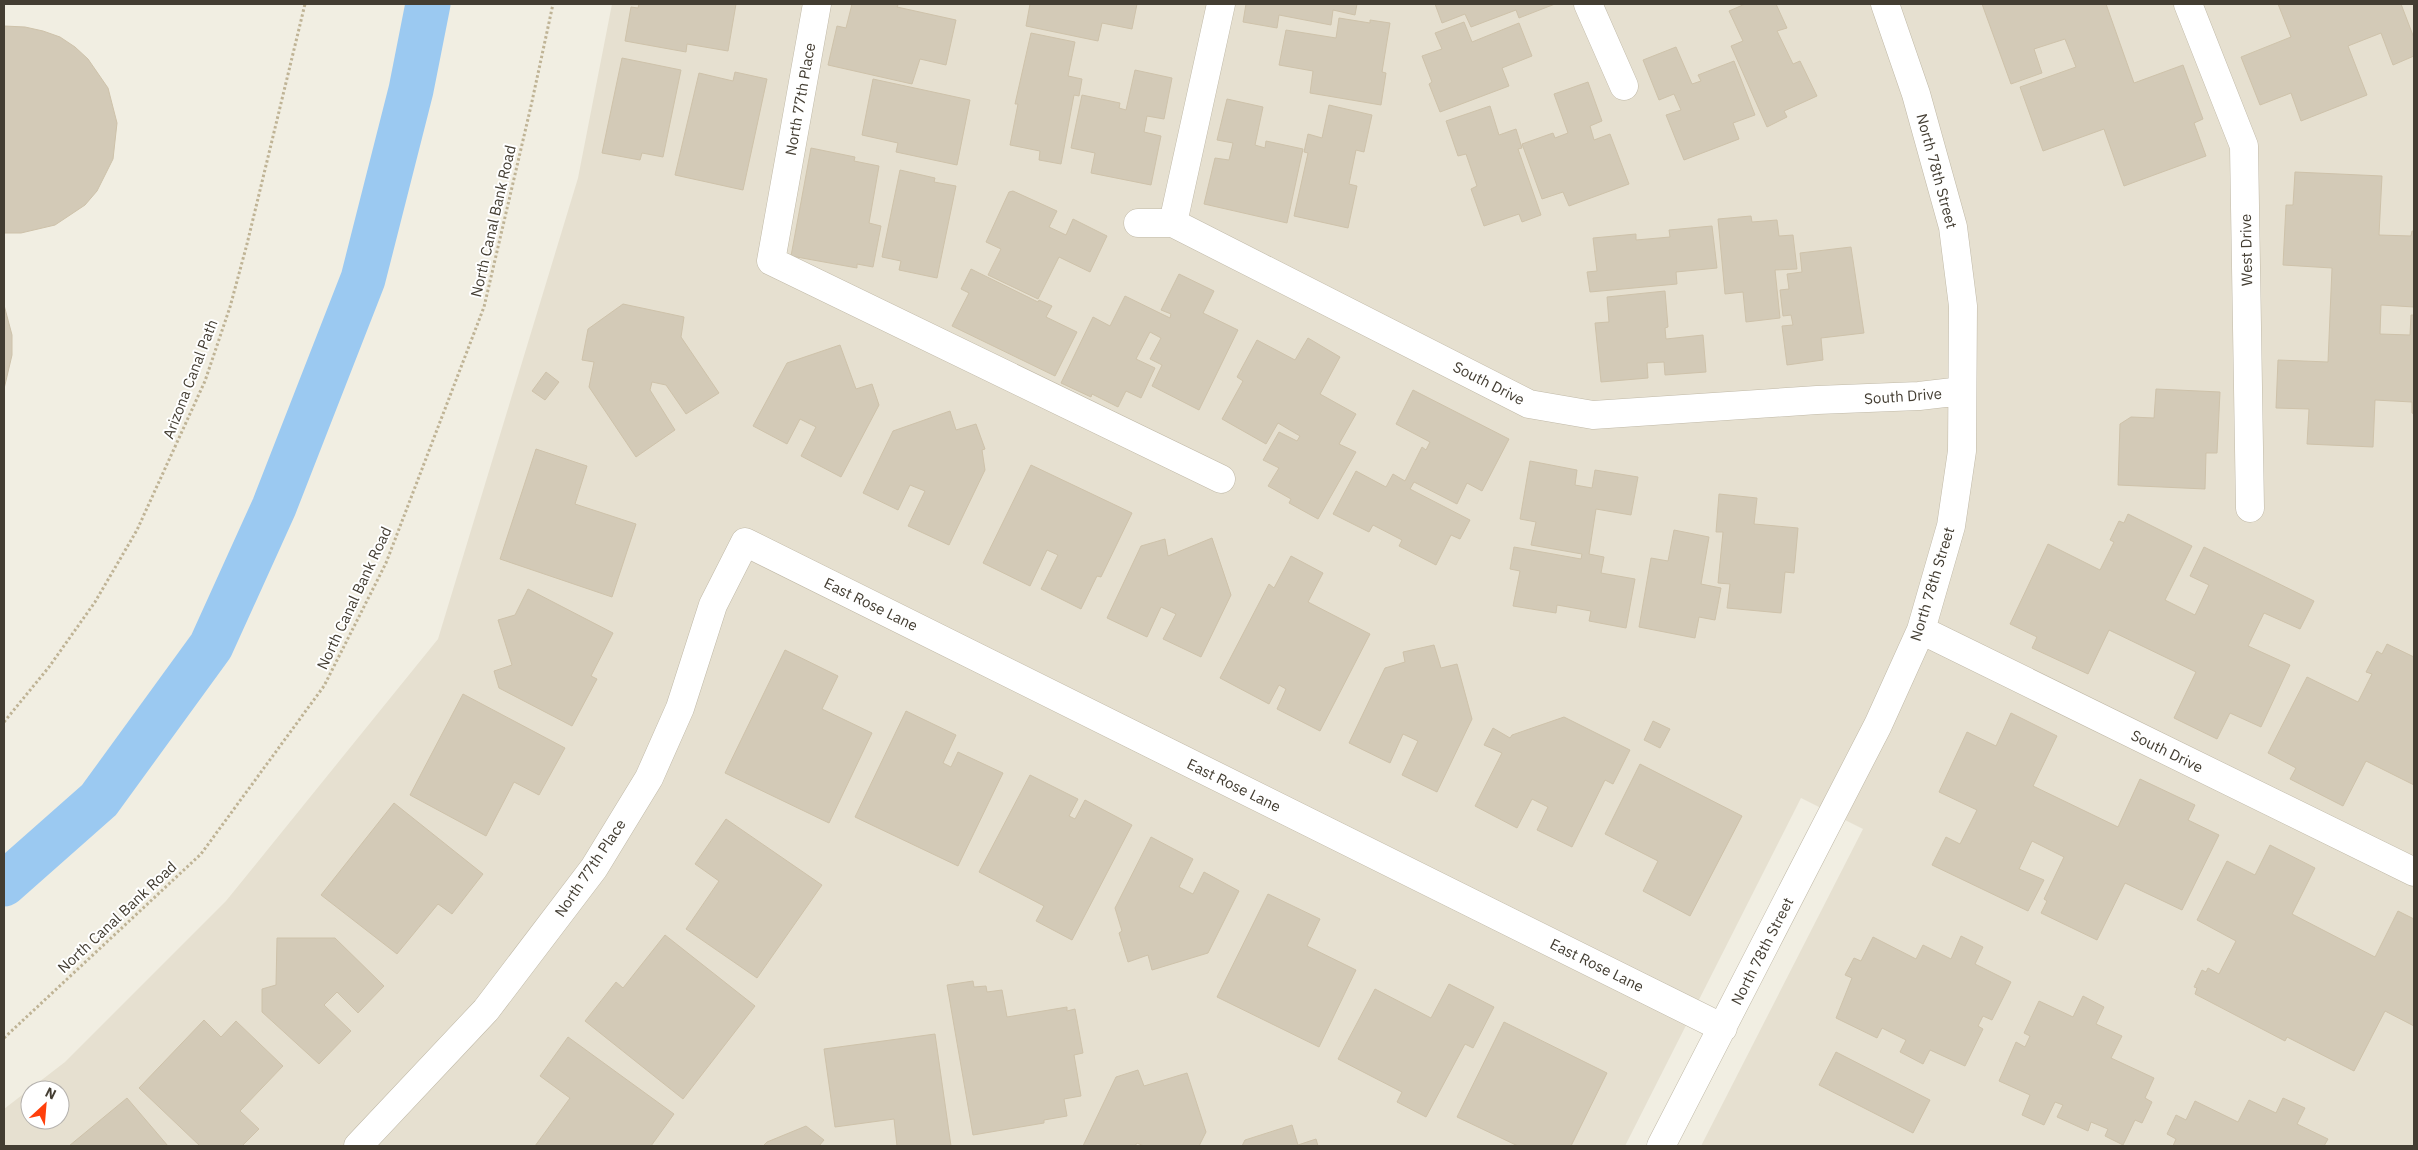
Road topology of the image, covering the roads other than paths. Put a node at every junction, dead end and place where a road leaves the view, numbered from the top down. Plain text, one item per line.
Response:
1 (817, 4) edge
2 (1221, 4) edge
3 (1588, 4) edge
4 (1885, 4) edge
5 (2188, 4) edge
6 (1624, 86) dead end
7 (1138, 223) dead end
8 (1173, 223) junction
9 (1962, 391) junction
10 (1221, 479) dead end
11 (2250, 508) dead end
12 (745, 542) joint
13 (1920, 630) junction
14 (2414, 872) edge
15 (1723, 1028) junction
16 (358, 1146) edge
17 (1661, 1146) edge

1 - 10 street, North 77th Place
2 - 8 street
3 - 6 street
4 - 9 street, North 78th Street
5 - 11 street, West Drive
7 - 8 street, South Drive
8 - 9 street, South Drive
9 - 13 street, North 78th Street
12 - 15 street, East Rose Lane
12 - 16 street, North 77th Place
13 - 14 street, South Drive
13 - 15 street, North 78th Street
15 - 17 street, North 78th Street

